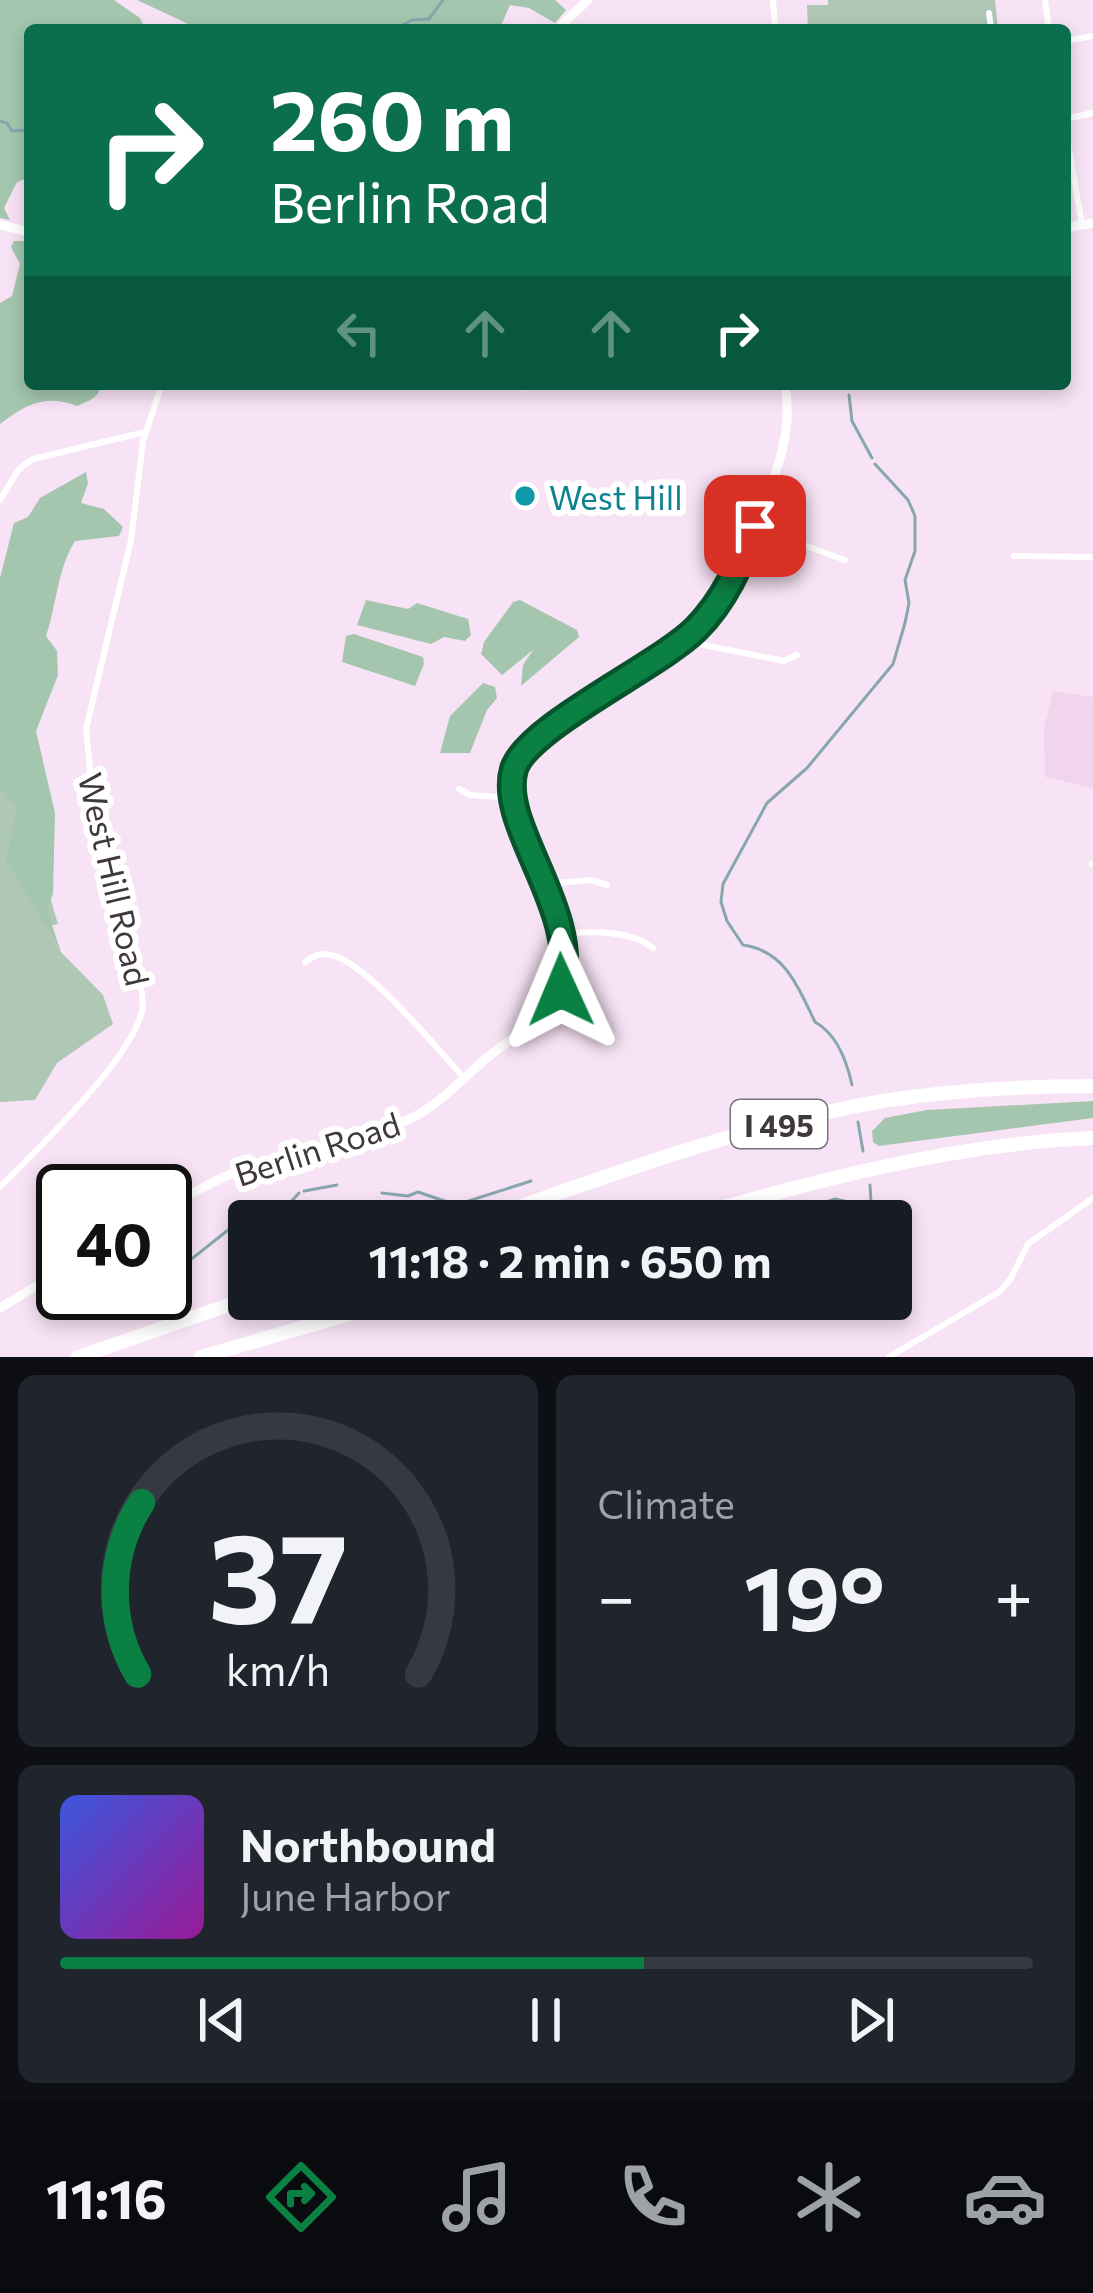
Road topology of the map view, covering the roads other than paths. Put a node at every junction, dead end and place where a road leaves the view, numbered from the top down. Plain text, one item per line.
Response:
1 (588, 0) edge
2 (988, 13) dead end
3 (562, 24) edge
4 (990, 24) edge
5 (1071, 150) edge
6 (1087, 224) edge
7 (160, 390) edge
8 (785, 390) edge
9 (145, 432) junction
10 (0, 500) edge
11 (755, 526) junction
12 (1014, 556) dead end
13 (1093, 557) edge
14 (845, 560) dead end
15 (683, 641) junction
16 (796, 655) dead end
17 (459, 789) dead end
18 (514, 798) junction
19 (547, 884) junction
20 (607, 885) dead end
21 (561, 934) junction
22 (653, 948) dead end
23 (304, 962) dead end
24 (465, 1079) junction
25 (1093, 1086) edge
26 (1093, 1138) edge
27 (0, 1187) edge
28 (192, 1195) edge
29 (1093, 1198) edge
30 (539, 1200) edge
31 (754, 1200) edge
32 (36, 1289) edge
33 (228, 1305) edge
34 (0, 1308) edge
35 (329, 1320) edge
36 (78, 1357) edge
37 (201, 1357) edge
38 (889, 1357) edge

1 - 3 street
2 - 4 street
5 - 6 street
7 - 9 street, West Hill Road
8 - 11 street
9 - 10 street
9 - 27 street, West Hill Road
11 - 14 street
11 - 15 street
12 - 13 street
15 - 16 street
15 - 18 street
17 - 18 street
18 - 19 street, Berlin Road
19 - 20 street
19 - 21 street, Berlin Road
21 - 22 street
21 - 24 street, Berlin Road
23 - 24 street
24 - 28 street, Berlin Road
25 - 30 highway, I 495
26 - 31 highway, I 495
29 - 38 street
32 - 34 street
33 - 36 highway
35 - 37 highway

